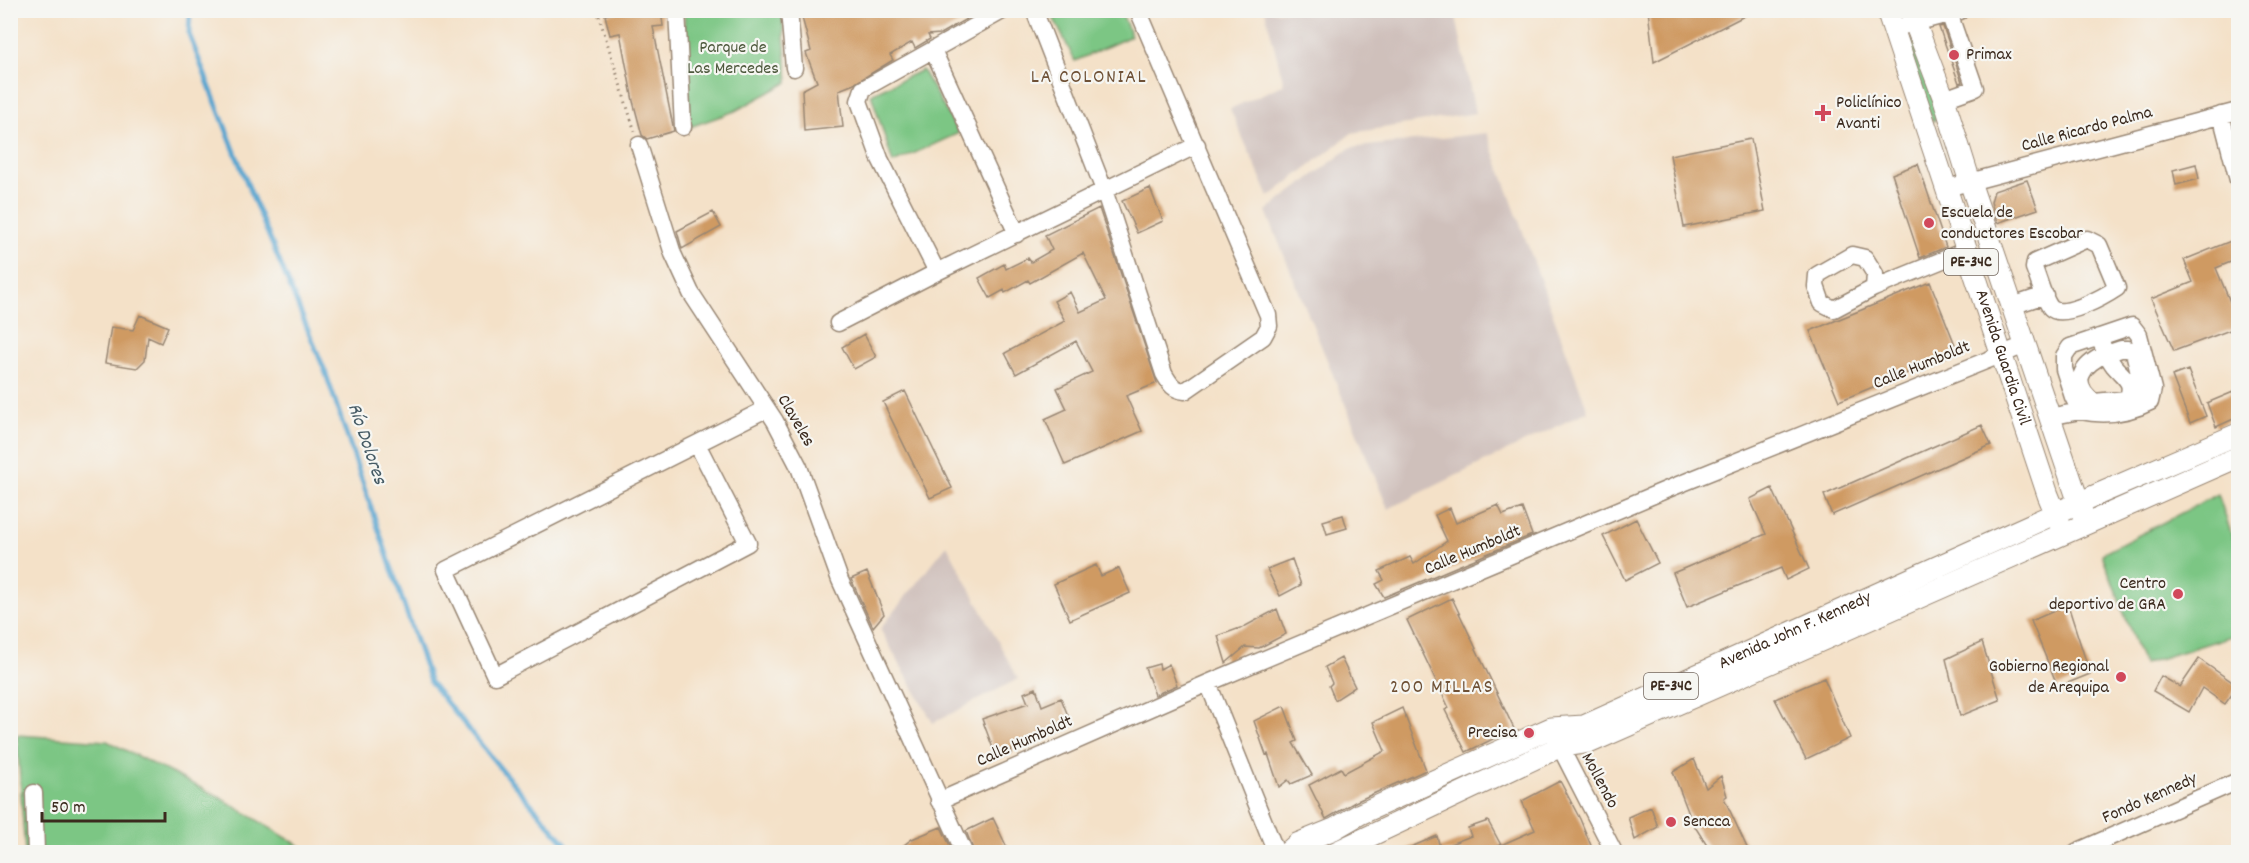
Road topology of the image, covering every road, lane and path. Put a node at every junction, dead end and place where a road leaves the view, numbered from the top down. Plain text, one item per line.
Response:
1 (597, 10) edge
2 (676, 10) edge
3 (789, 10) edge
4 (1004, 10) edge
5 (1034, 10) edge
6 (1138, 10) edge
7 (1955, 12) edge
8 (1912, 16) edge
9 (1890, 20) edge
10 (933, 50) junction
11 (794, 68) dead end
12 (1944, 99) junction
13 (2238, 111) edge
14 (2221, 115) junction
15 (683, 127) dead end
16 (639, 145) joint
17 (1197, 145) junction
18 (2238, 180) edge
19 (1970, 182) junction
20 (1947, 188) junction
21 (1104, 190) junction
22 (1017, 234) junction
23 (1967, 250) junction
24 (937, 272) junction
25 (1874, 288) dead end
26 (2045, 295) junction
27 (2021, 303) dead end
28 (838, 323) dead end
29 (2099, 337) junction
30 (2025, 345) junction
31 (2106, 354) junction
32 (2002, 355) junction
33 (2127, 399) junction
34 (766, 409) junction
35 (2080, 411) junction
36 (2059, 415) dead end
37 (2238, 434) edge
38 (697, 444) junction
39 (2238, 457) edge
40 (2078, 504) junction
41 (2056, 513) junction
42 (2086, 524) junction
43 (2064, 534) junction
44 (1871, 608) junction
45 (1208, 683) junction
46 (1669, 698) junction
47 (1551, 728) junction
48 (1559, 747) junction
49 (2238, 782) edge
50 (34, 793) dead end
51 (939, 801) junction
52 (1339, 846) edge
53 (36, 852) edge
54 (964, 852) edge
55 (1276, 852) edge
56 (1288, 852) edge
57 (1614, 852) edge
58 (2076, 852) edge

1 - 16 path
2 - 15 street
3 - 11 street
4 - 10 street
5 - 21 street
6 - 17 street
7 - 8 street
7 - 12 street
8 - 9 street
8 - 12 main road, Avenida Guardia Civil / PE-34C
9 - 20 main road, Avenida Guardia Civil / PE-34C
10 - 22 street
10 - 24 street
12 - 19 main road, Avenida Guardia Civil / PE-34C
13 - 14 street, Calle Ricardo Palma
14 - 18 street
14 - 19 street, Calle Ricardo Palma
16 - 34 street, Claveles
17 - 21 street
17 - 21 street
19 - 20 street, Calle Ricardo Palma
19 - 30 main road, Avenida Guardia Civil / PE-34C
20 - 23 main road, Avenida Guardia Civil / PE-34C
21 - 22 street
22 - 24 street
23 - 25 street
23 - 32 main road, Avenida Guardia Civil / PE-34C
24 - 28 street
26 - 26 street
26 - 27 street
29 - 31 street
29 - 35 street
29 - 35 street
30 - 32 street, Calle Humboldt
30 - 40 main road, Avenida Guardia Civil / PE-34C
31 - 33 street
31 - 33 street
31 - 33 street
32 - 41 main road, Avenida Guardia Civil / PE-34C
32 - 45 street, Calle Humboldt
34 - 38 street
34 - 51 street, Claveles
35 - 36 street
37 - 40 main road, Avenida John F. Kennedy
38 - 38 street
39 - 42 main road, Avenida John F. Kennedy
40 - 41 main road, Avenida John F. Kennedy / PE-34C
40 - 42 main road, Avenida Guardia Civil / PE-34C
41 - 43 main road, Avenida Guardia Civil / PE-34C
41 - 44 main road, Avenida John F. Kennedy / PE-34C
42 - 43 main road, Avenida John F. Kennedy / PE-34C
43 - 44 main road, Avenida John F. Kennedy / PE-34C
44 - 46 main road, Avenida John F. Kennedy / PE-34C
45 - 51 street, Calle Humboldt
45 - 55 street
46 - 47 main road, Avenida John F. Kennedy / PE-34C
46 - 48 main road, Avenida John F. Kennedy / PE-34C
47 - 48 street, Mollendo
47 - 52 main road, Avenida John F. Kennedy / PE-34C
48 - 52 main road, Avenida John F. Kennedy / PE-34C
48 - 57 street, Mollendo
49 - 58 street, Fondo Kennedy
50 - 53 street
51 - 54 street, Claveles
52 - 56 main road, Avenida John F. Kennedy / PE-34C

